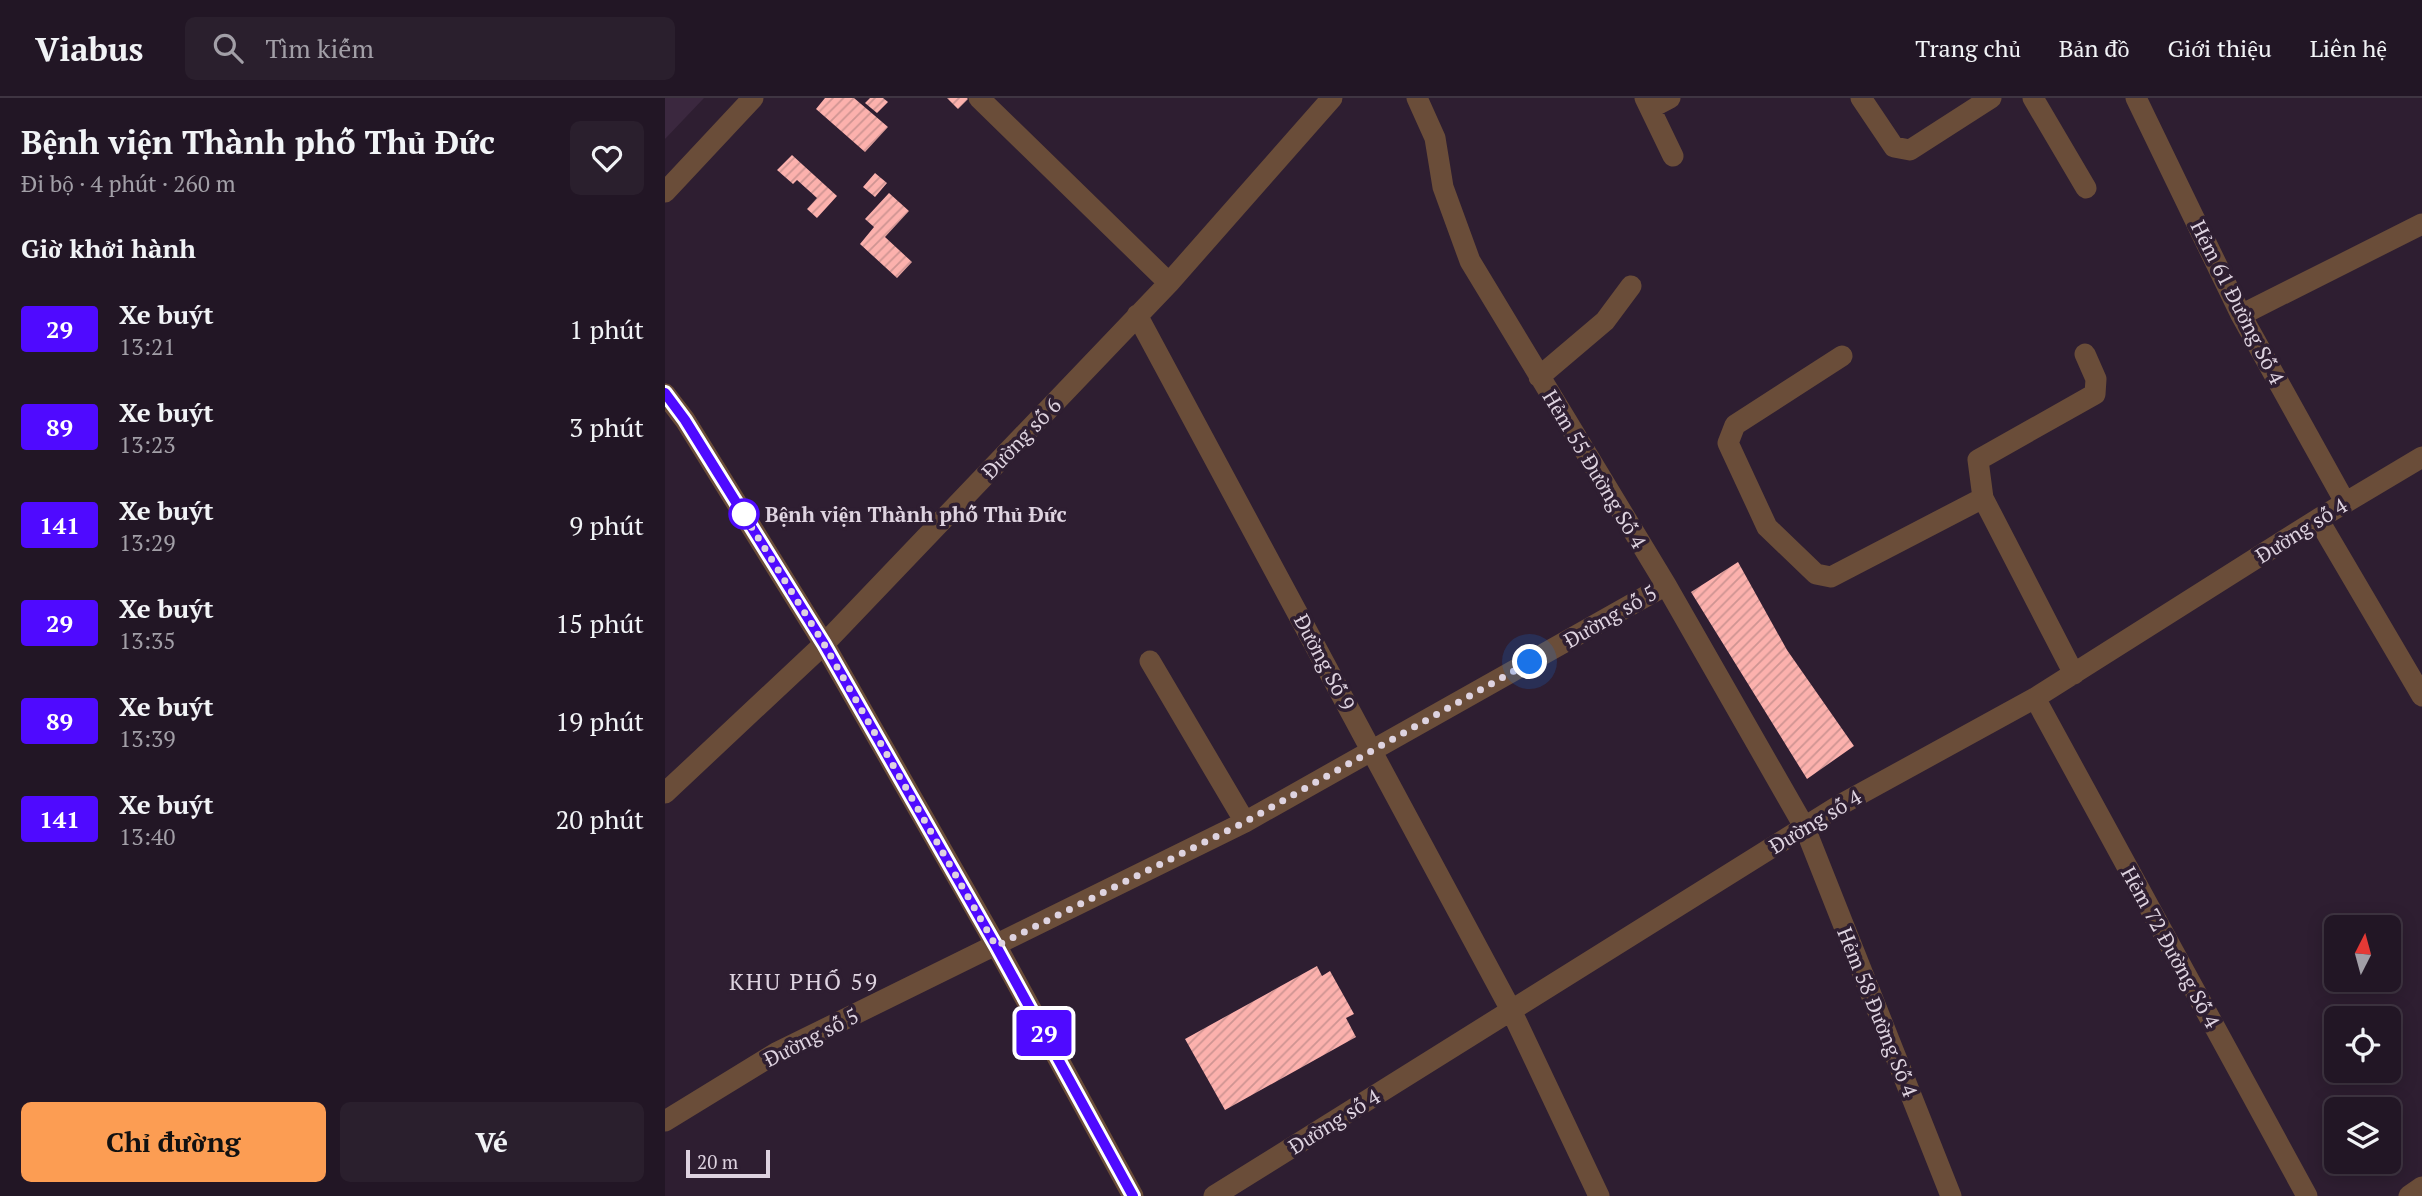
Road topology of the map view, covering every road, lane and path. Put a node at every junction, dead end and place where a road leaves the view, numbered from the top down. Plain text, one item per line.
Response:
1 (753, 98) edge
2 (979, 98) edge
3 (1332, 98) edge
4 (1417, 98) edge
5 (1670, 98) edge
6 (1861, 98) edge
7 (1991, 98) edge
8 (2033, 98) edge
9 (2136, 98) edge
10 (1648, 103) edge
11 (1673, 156) dead end
12 (2086, 188) dead end
13 (665, 192) edge
14 (2422, 224) edge
15 (1169, 283) junction
16 (1631, 286) dead end
17 (2241, 315) junction
18 (1137, 316) junction
19 (2085, 354) dead end
20 (1842, 356) dead end
21 (1539, 377) junction
22 (665, 394) edge
23 (2422, 457) edge
24 (1983, 498) junction
25 (2346, 502) junction
26 (2318, 520) junction
27 (1665, 584) junction
28 (824, 644) junction
29 (1150, 661) dead end
30 (2074, 674) junction
31 (2422, 696) edge
32 (2035, 698) junction
33 (1373, 752) junction
34 (666, 789) edge
35 (1245, 822) junction
36 (1805, 828) junction
37 (996, 946) junction
38 (1511, 1010) junction
39 (665, 1121) edge
40 (2422, 1187) edge
41 (1133, 1196) edge
42 (1214, 1196) edge
43 (1599, 1196) edge
44 (1951, 1196) edge
45 (2307, 1196) edge
46 (2409, 1196) edge

1 - 13 street
2 - 15 street
3 - 15 street, Đường số 6
4 - 21 street, Hẻm 55 Đường Số 4
5 - 10 street
6 - 7 street
8 - 12 street
9 - 17 street, Hẻm 61 Đường Số 4
10 - 11 street
14 - 17 street
15 - 18 street, Đường số 6
16 - 21 street
17 - 25 street, Hẻm 61 Đường Số 4
18 - 28 street, Đường số 6
18 - 33 street, Đường Số 9
19 - 24 street
20 - 24 street
21 - 27 street, Hẻm 55 Đường Số 4
22 - 28 street
23 - 25 street, Đường số 4
24 - 30 street
25 - 26 street, Đường số 4
26 - 30 street, Đường số 4
26 - 31 street
27 - 33 street, Đường số 5
27 - 36 street, Hẻm 55 Đường Số 4
28 - 34 street, Đường số 6
28 - 37 street
29 - 35 street
30 - 32 street, Đường số 4
32 - 36 street, Đường số 4
32 - 45 street, Hẻm 72 Đường Số 4
33 - 35 street, Đường số 5
33 - 38 street, Đường Số 9
35 - 37 street, Đường số 5
36 - 38 street, Đường số 4
36 - 44 street, Hẻm 58 Đường Số 4
37 - 39 street, Đường số 5
37 - 41 street
38 - 42 street, Đường số 4
38 - 43 street, Đường Số 9
40 - 46 street

